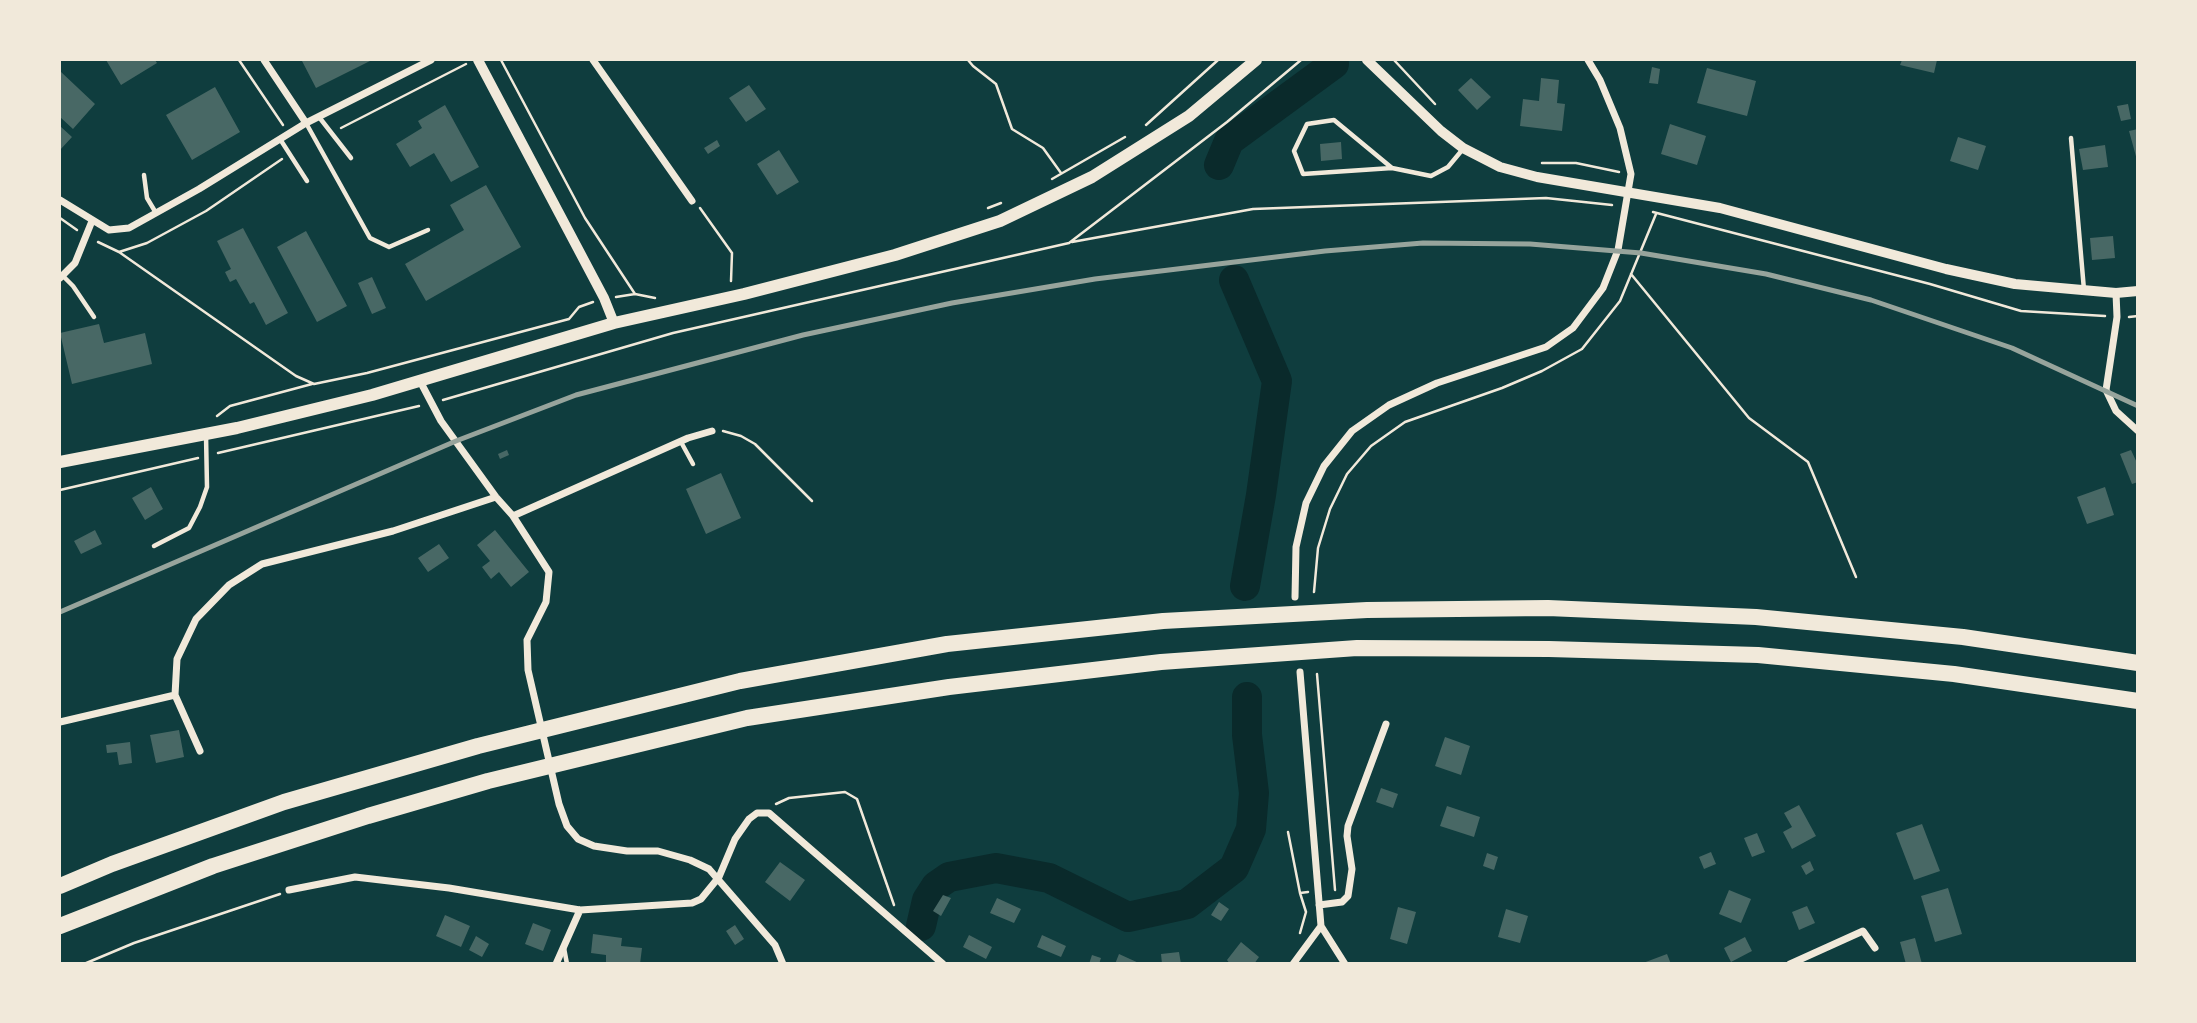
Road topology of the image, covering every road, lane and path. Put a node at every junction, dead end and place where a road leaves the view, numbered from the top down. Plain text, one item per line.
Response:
1 (239, 60) edge
2 (264, 60) edge
3 (432, 60) edge
4 (478, 60) edge
5 (501, 60) edge
6 (593, 60) edge
7 (968, 60) edge
8 (1218, 60) edge
9 (1256, 60) edge
10 (1367, 60) edge
11 (1394, 60) edge
12 (1588, 60) edge
13 (1438, 107) dead end
14 (319, 116) junction
15 (306, 122) junction
16 (1143, 127) dead end
17 (289, 134) junction
18 (1132, 134) dead end
19 (2071, 138) dead end
20 (280, 139) junction
21 (1464, 148) junction
22 (351, 158) dead end
23 (1541, 163) dead end
24 (1392, 168) junction
25 (1061, 173) junction
26 (1631, 174) junction
27 (144, 175) dead end
28 (1052, 179) dead end
29 (307, 181) dead end
30 (1628, 192) junction
31 (60, 200) edge
32 (692, 201) dead end
33 (1006, 201) dead end
34 (1627, 206) junction
35 (980, 212) dead end
36 (156, 213) junction
37 (1657, 213) junction
38 (706, 214) dead end
39 (92, 221) junction
40 (428, 229) dead end
41 (1069, 243) dead end
42 (119, 252) dead end
43 (1632, 274) junction
44 (61, 277) edge
45 (731, 281) dead end
46 (2084, 290) junction
47 (2137, 291) edge
48 (2116, 293) junction
49 (635, 294) junction
50 (604, 298) junction
51 (663, 298) dead end
52 (2137, 316) edge
53 (94, 317) dead end
54 (2118, 317) junction
55 (614, 323) junction
56 (421, 381) junction
57 (314, 384) junction
58 (378, 414) dead end
59 (218, 416) dead end
60 (712, 430) joint
61 (2137, 431) edge
62 (206, 434) junction
63 (680, 441) junction
64 (208, 455) junction
65 (60, 462) edge
66 (693, 464) dead end
67 (60, 490) edge
68 (496, 497) junction
69 (812, 501) dead end
70 (513, 516) junction
71 (154, 546) dead end
72 (1856, 577) dead end
73 (1314, 592) dead end
74 (1295, 597) dead end
75 (2137, 663) edge
76 (1300, 671) dead end
77 (175, 695) junction
78 (2137, 701) edge
79 (60, 722) edge
80 (1387, 724) dead end
81 (200, 751) dead end
82 (757, 813) junction
83 (1288, 832) dead end
84 (719, 877) junction
85 (60, 886) edge
86 (289, 890) joint
87 (1300, 893) dead end
88 (1319, 905) junction
89 (580, 910) junction
90 (60, 926) edge
91 (1321, 926) junction
92 (900, 927) junction
93 (564, 947) junction
94 (1875, 948) dead end
95 (84, 964) edge
96 (556, 964) edge
97 (567, 964) edge
98 (783, 964) edge
99 (943, 964) edge
100 (1293, 964) edge
101 (1345, 964) edge
102 (1790, 964) edge

1 - 17 path
2 - 15 street
3 - 14 street
4 - 50 street
5 - 49 path
6 - 32 street
7 - 25 path
8 - 16 path
9 - 55 main road
10 - 21 street
11 - 13 path
12 - 26 street
14 - 15 street
14 - 22 lane
15 - 17 street
15 - 40 lane
17 - 20 street
18 - 25 path
19 - 46 lane
20 - 29 lane
20 - 36 street
21 - 24 lane
21 - 30 street
23 - 26 path
24 - 24 lane
25 - 28 path
26 - 30 street
27 - 36 lane
30 - 34 street
30 - 46 street
31 - 39 street
33 - 35 path
34 - 37 path
34 - 41 path
34 - 74 street
36 - 39 street
37 - 43 path
37 - 54 path
38 - 45 path
39 - 44 street
42 - 57 path
43 - 72 path
43 - 73 path
44 - 53 lane
46 - 48 street
47 - 48 street
48 - 54 street
49 - 50 path
49 - 51 path
50 - 55 street
50 - 57 path
52 - 54 path
54 - 61 street
55 - 56 main road
56 - 62 main road
56 - 68 street
57 - 59 path
58 - 64 path
60 - 63 street
60 - 69 path
62 - 64 lane
62 - 65 main road
63 - 66 lane
63 - 70 street
64 - 67 path
64 - 71 lane
68 - 70 street
68 - 77 street
70 - 84 street
75 - 85 highway
76 - 88 street
77 - 79 street
77 - 81 street
78 - 90 highway
80 - 88 street
82 - 84 street
82 - 92 street
82 - 92 path
83 - 87 path
84 - 89 street
84 - 98 street
86 - 89 street
86 - 95 path
88 - 91 street
89 - 93 street
91 - 100 street
91 - 101 street
92 - 99 street
93 - 96 street
93 - 97 lane
94 - 102 street

